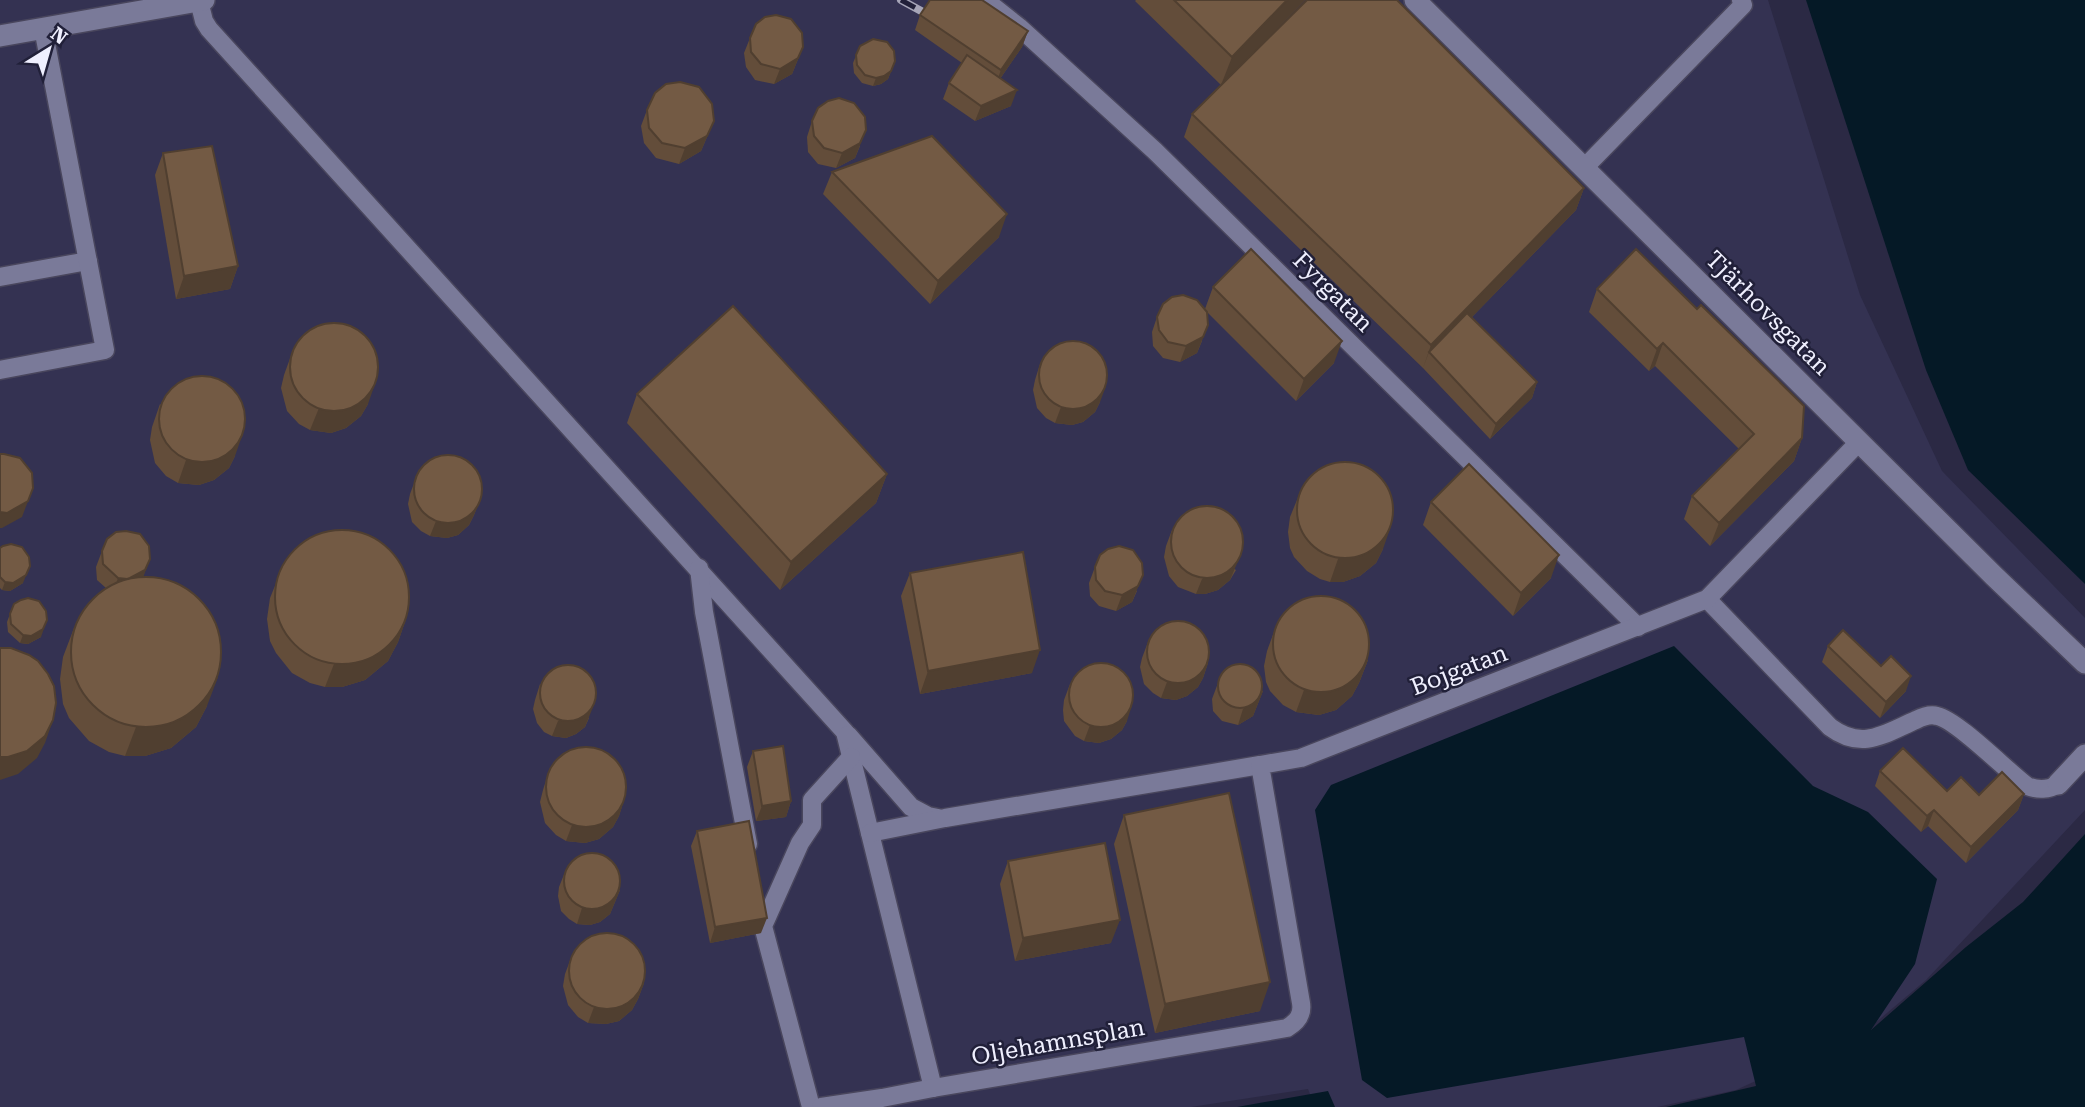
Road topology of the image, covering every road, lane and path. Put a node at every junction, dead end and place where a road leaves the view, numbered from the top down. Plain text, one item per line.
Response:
1 (204, 0) edge
2 (985, 0) edge
3 (1415, 0) edge
4 (1741, 0) edge
5 (199, 1) edge
6 (43, 28) junction
7 (0, 36) edge
8 (1585, 167) junction
9 (88, 261) junction
10 (0, 277) edge
11 (0, 370) edge
12 (1859, 442) junction
13 (699, 568) junction
14 (1707, 599) junction
15 (1638, 627) junction
16 (2085, 663) edge
17 (845, 732) junction
18 (2085, 755) edge
19 (850, 757) junction
20 (1260, 765) junction
21 (2058, 784) joint
22 (945, 818) junction
23 (870, 833) junction
24 (751, 860) edge
25 (758, 900) edge
26 (763, 926) junction
27 (933, 1087) junction
28 (811, 1107) edge
29 (821, 1107) edge

1 - 5 street
2 - 15 lane, Fyrgatan
3 - 8 street, Tjärhovsgatan
4 - 8 lane
5 - 6 street
5 - 13 lane
6 - 7 street
6 - 9 lane
8 - 12 street, Tjärhovsgatan
9 - 10 lane
9 - 11 lane
12 - 14 lane, Bojgatan
12 - 16 street, Tjärhovsgatan
13 - 17 lane
13 - 24 lane
14 - 15 lane, Bojgatan
14 - 21 lane
15 - 20 lane, Bojgatan
17 - 19 lane
17 - 22 lane
18 - 21 street
19 - 23 lane
19 - 26 lane
20 - 22 lane, Bojgatan
20 - 27 lane, Oljehamnsplan
22 - 23 lane, Bojgatan
23 - 27 lane
25 - 26 lane
26 - 28 lane
27 - 29 lane, Oljehamnsplan

